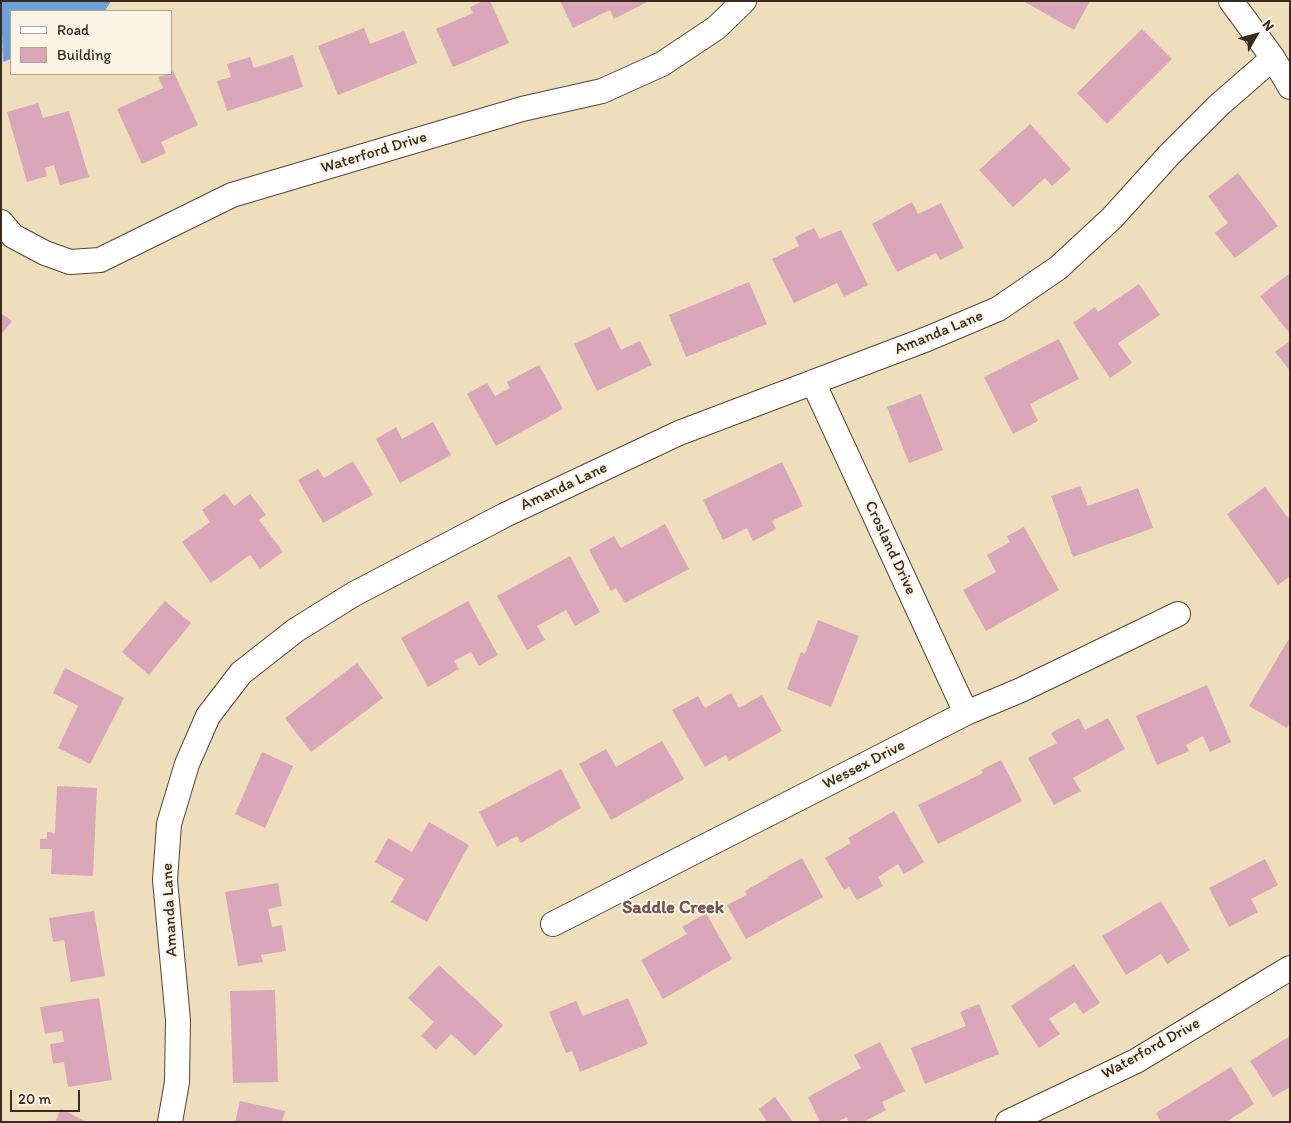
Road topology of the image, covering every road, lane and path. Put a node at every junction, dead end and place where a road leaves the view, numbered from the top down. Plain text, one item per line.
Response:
1 (744, 1) edge
2 (1231, 1) edge
3 (1273, 58) junction
4 (1290, 88) edge
5 (1, 222) edge
6 (813, 382) junction
7 (1178, 614) dead end
8 (966, 713) junction
9 (553, 924) dead end
10 (1290, 968) edge
11 (170, 1122) edge
12 (1008, 1122) edge

1 - 5 street, Waterford Drive
2 - 3 street
3 - 4 street
3 - 6 street, Amanda Lane
6 - 8 street, Crosland Drive
6 - 11 street, Amanda Lane
7 - 8 street, Wessex Drive
8 - 9 street, Wessex Drive
10 - 12 street, Waterford Drive

